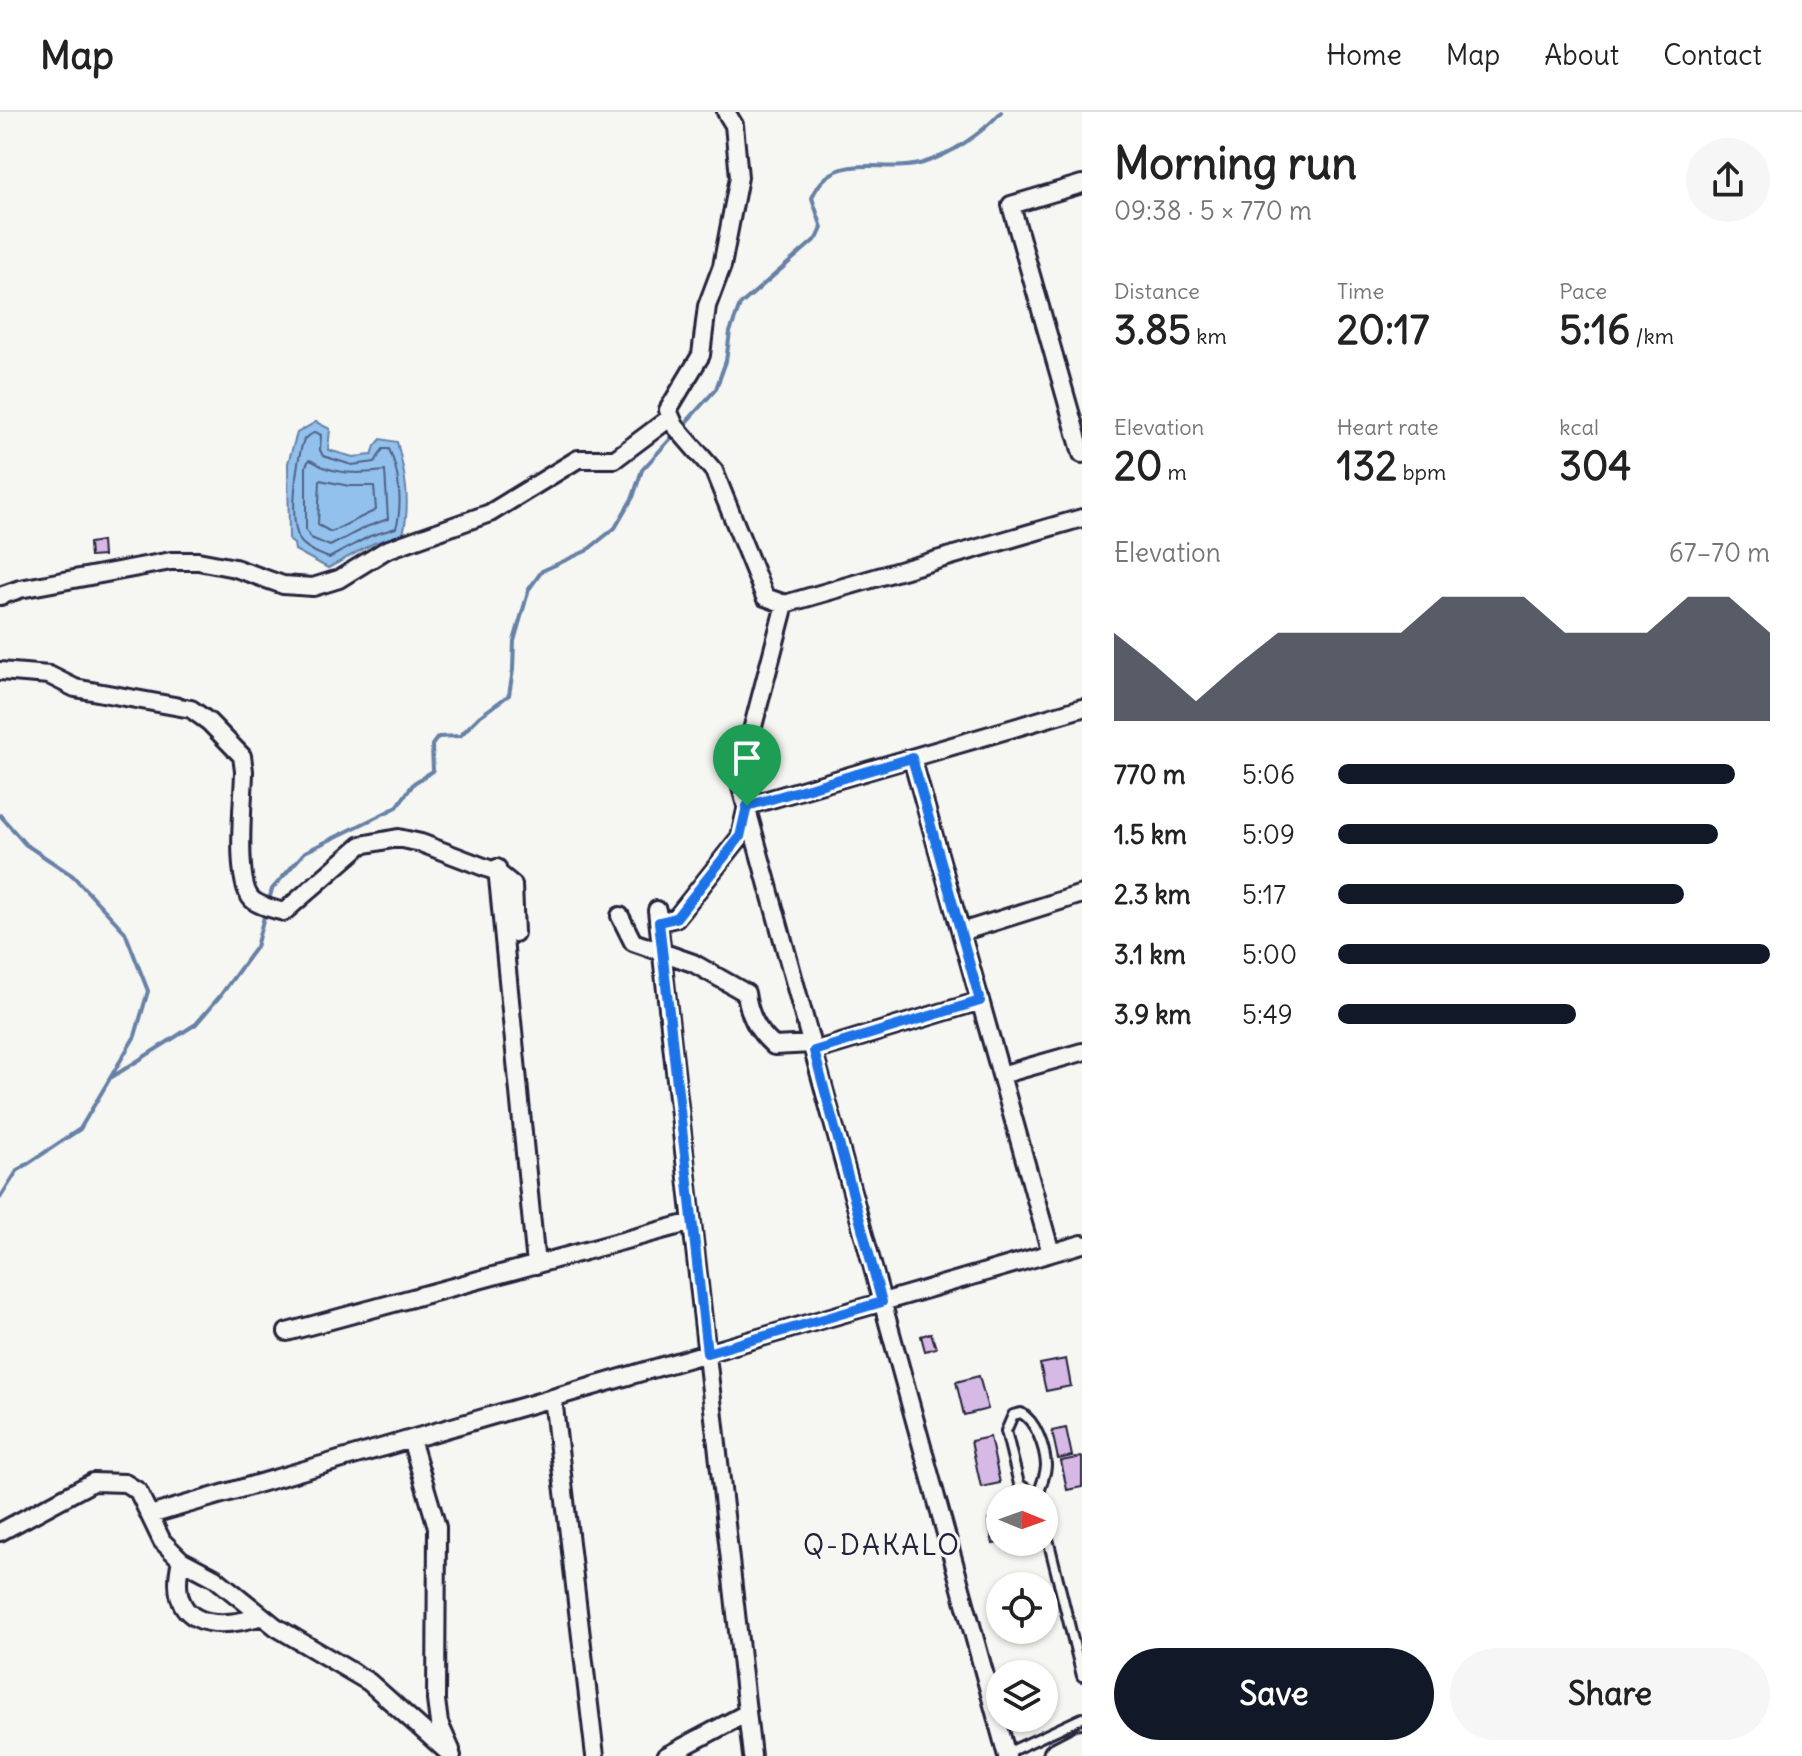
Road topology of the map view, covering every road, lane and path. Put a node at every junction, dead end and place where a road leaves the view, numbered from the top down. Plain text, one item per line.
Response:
1 (726, 112) edge
2 (1082, 184) edge
3 (677, 426) junction
4 (1081, 447) edge
5 (1082, 518) edge
6 (0, 596) edge
7 (785, 604) junction
8 (0, 671) edge
9 (1082, 708) edge
10 (912, 758) junction
11 (747, 806) junction
12 (497, 868) junction
13 (1082, 894) edge
14 (620, 916) dead end
15 (961, 932) junction
16 (515, 933) dead end
17 (662, 954) junction
18 (980, 1001) junction
19 (813, 1048) junction
20 (1082, 1052) edge
21 (1001, 1075) junction
22 (692, 1222) junction
23 (1082, 1244) edge
24 (1051, 1253) junction
25 (536, 1265) junction
26 (882, 1302) junction
27 (287, 1332) dead end
28 (707, 1353) junction
29 (553, 1398) junction
30 (411, 1439) junction
31 (1038, 1498) edge
32 (150, 1515) junction
33 (0, 1532) edge
34 (1052, 1556) edge
35 (181, 1560) junction
36 (262, 1616) junction
37 (1082, 1676) edge
38 (747, 1713) junction
39 (1082, 1718) edge
40 (1082, 1743) edge
41 (1005, 1755) edge
42 (453, 1756) edge
43 (595, 1756) edge
44 (666, 1756) edge
45 (752, 1756) edge
46 (1057, 1756) edge

1 - 3 street
2 - 4 street
3 - 6 street
3 - 7 street
5 - 7 street
7 - 11 street
8 - 12 street
9 - 10 street
10 - 11 street
10 - 15 street
11 - 17 street
11 - 19 street
12 - 16 street
12 - 25 street
13 - 15 street
14 - 17 street
15 - 18 street
17 - 19 street
17 - 22 street
18 - 19 street
18 - 21 street
19 - 26 street
20 - 21 street
21 - 24 street
22 - 25 street
22 - 28 street
23 - 24 street
24 - 26 street
25 - 27 street
26 - 28 street
26 - 41 street
28 - 29 street
28 - 38 street
29 - 30 street
29 - 43 street
30 - 32 street
30 - 42 street
31 - 31 lane
32 - 33 street
32 - 35 street
34 - 37 lane
35 - 36 street
35 - 36 street
36 - 42 street
38 - 44 street
38 - 45 street
39 - 41 lane
40 - 46 highway

